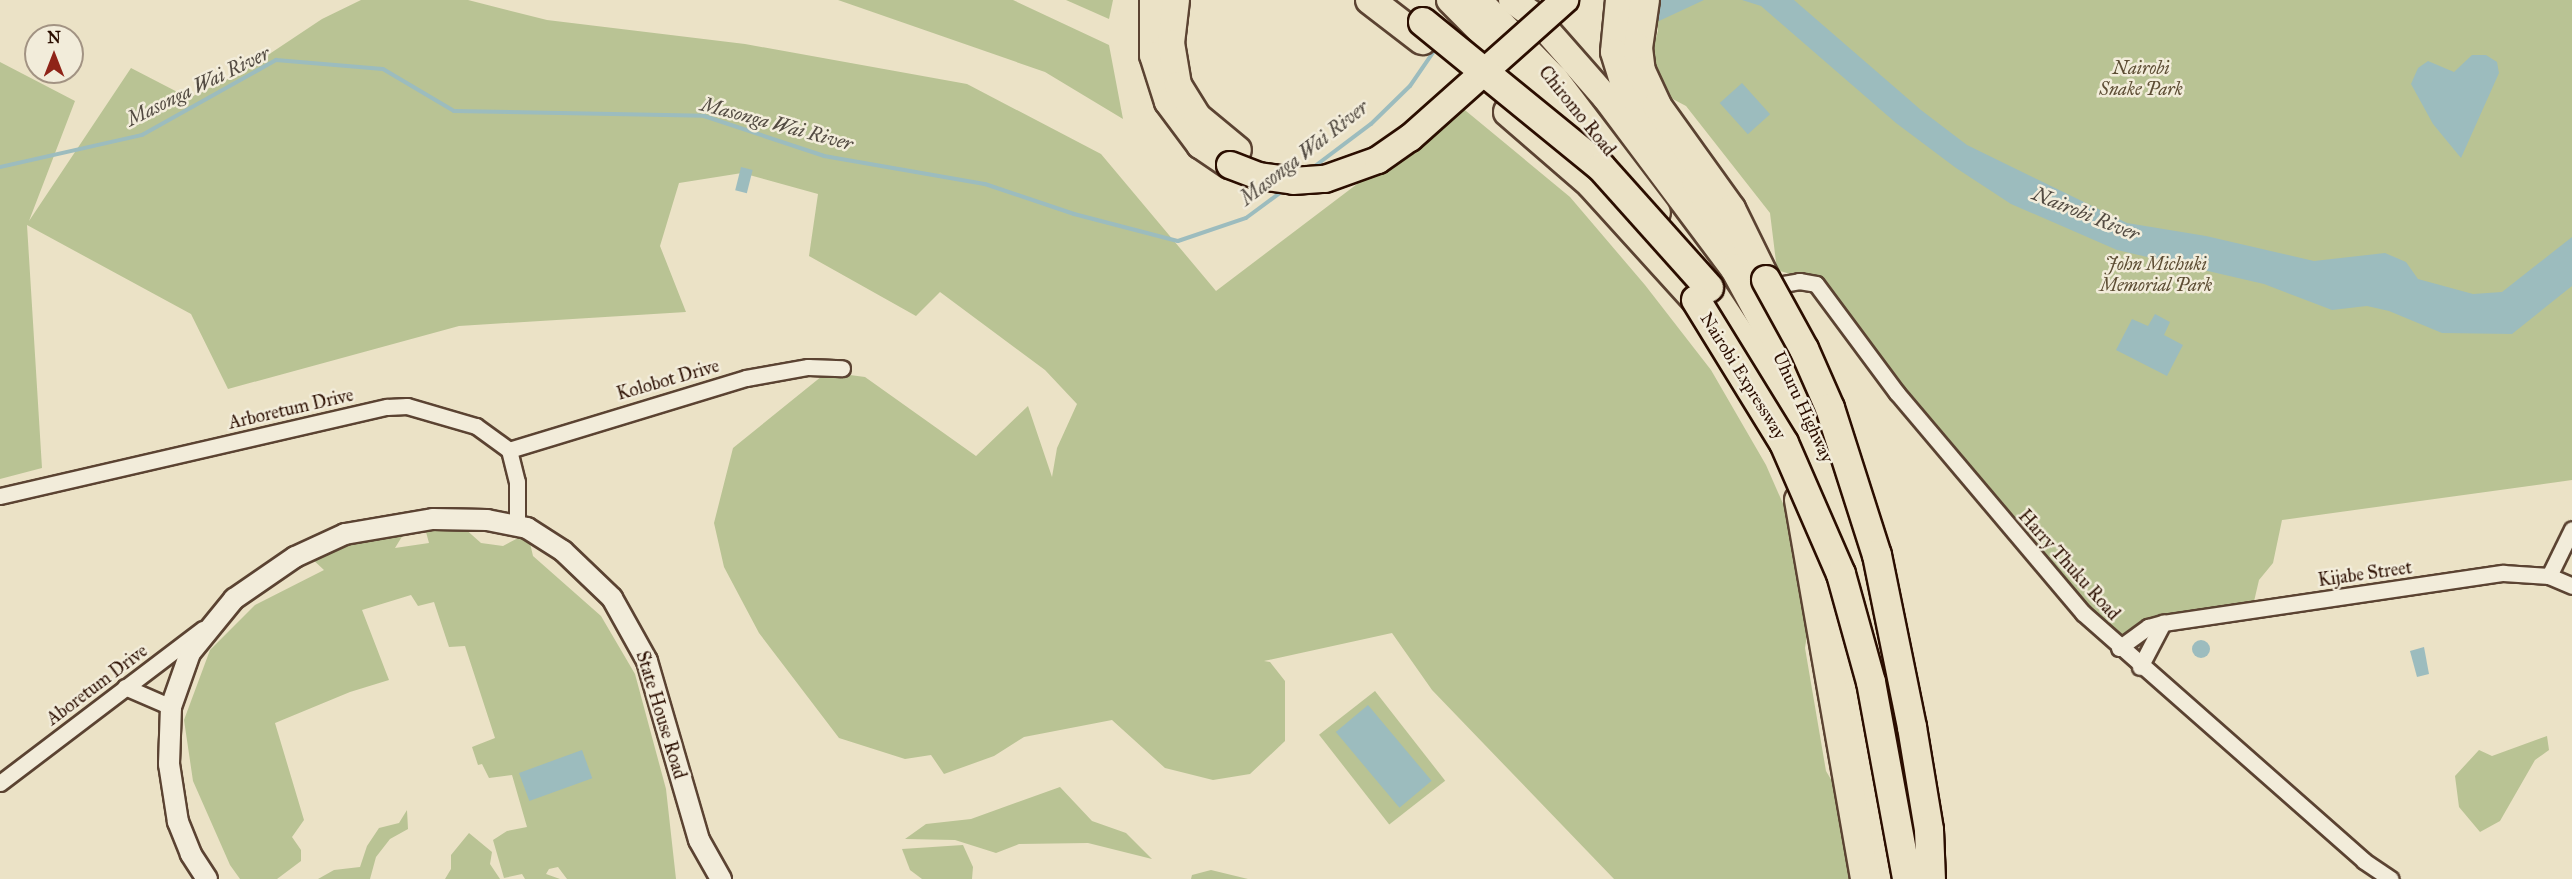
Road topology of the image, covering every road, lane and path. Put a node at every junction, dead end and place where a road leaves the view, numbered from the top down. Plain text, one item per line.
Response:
1 (1153, 0) edge
2 (1176, 0) edge
3 (1370, 0) edge
4 (1396, 0) edge
5 (1450, 0) edge
6 (1478, 0) edge
7 (1565, 0) edge
8 (1524, 1) edge
9 (1630, 8) edge
10 (1607, 149) junction
11 (1234, 158) junction
12 (1648, 199) joint
13 (1748, 280) junction
14 (842, 368) dead end
15 (509, 450) junction
16 (0, 496) edge
17 (1799, 500) junction
18 (517, 525) junction
19 (2572, 529) edge
20 (2549, 576) junction
21 (2572, 586) edge
22 (217, 618) junction
23 (2163, 623) junction
24 (2119, 648) junction
25 (2140, 667) junction
26 (126, 687) junction
27 (171, 707) junction
28 (0, 783) edge
29 (719, 878) edge
30 (207, 879) edge
31 (1865, 879) edge
32 (1885, 879) edge
33 (1907, 879) edge
34 (1929, 879) edge
35 (1946, 879) edge
36 (2391, 879) edge

1 - 11 highway
2 - 11 highway
3 - 33 highway, Nairobi Expressway, bridge
4 - 34 highway, Nairobi Expressway, bridge
5 - 10 highway
6 - 10 highway, Chiromo Road
7 - 11 highway, bridge
8 - 11 highway
8 - 13 highway, Uhuru Highway
9 - 13 highway
10 - 12 highway, Chiromo Road
12 - 17 highway, Uhuru Highway
13 - 24 street, Harry Thuku Road
13 - 34 highway, bridge
13 - 35 highway, Uhuru Highway
14 - 15 street, Kolobot Drive
15 - 16 street, Arboretum Drive
15 - 18 street
17 - 31 highway
17 - 32 highway, Uhuru Highway
18 - 22 street, State House Road
18 - 29 street, State House Road
19 - 20 street
20 - 21 street, Kijabe Street
20 - 23 street, Kijabe Street
22 - 26 street, Aboretum Drive
22 - 27 street, State House Road
23 - 24 street, Kijabe Street
23 - 25 street
24 - 25 street, Harry Thuku Road
25 - 36 street, Harry Thuku Road
26 - 27 street
26 - 28 street, Aboretum Drive
27 - 30 street, State House Road

